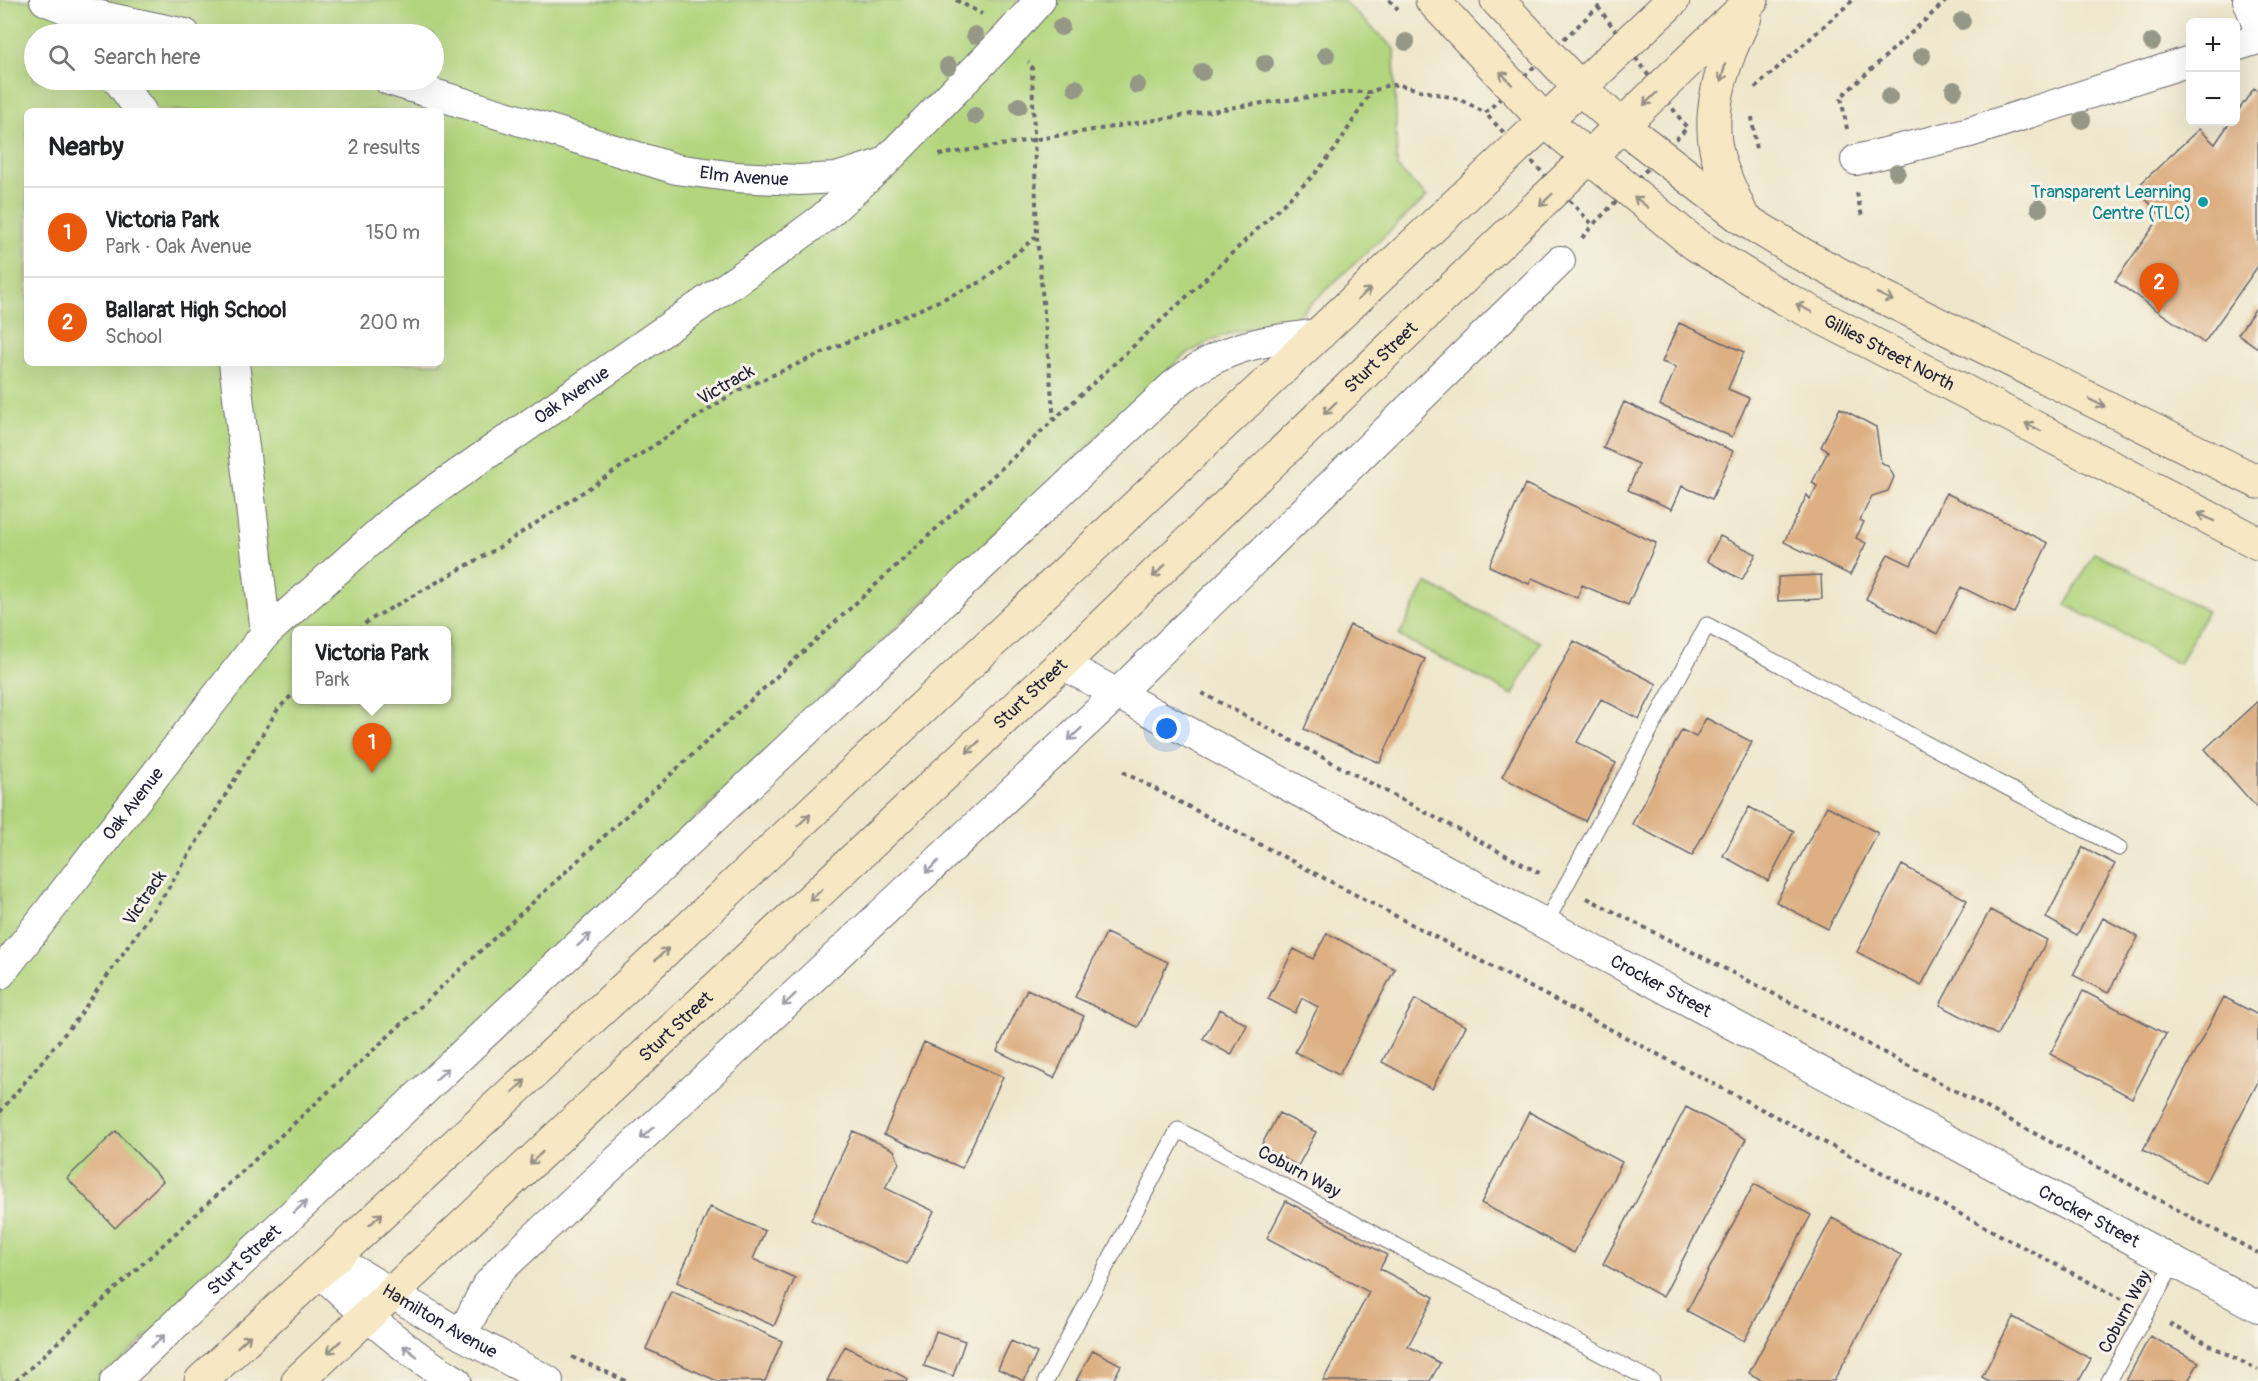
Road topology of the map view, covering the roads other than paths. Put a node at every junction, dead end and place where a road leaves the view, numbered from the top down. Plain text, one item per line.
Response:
1 (1040, 0) edge
2 (1432, 0) edge
3 (1497, 0) edge
4 (1753, 0) edge
5 (2248, 0) edge
6 (56, 4) edge
7 (1659, 7) edge
8 (75, 24) edge
9 (141, 24) edge
10 (2258, 27) edge
11 (2258, 39) edge
12 (2240, 44) edge
13 (2186, 62) edge
14 (1580, 88) junction
15 (125, 90) edge
16 (421, 90) edge
17 (139, 108) edge
18 (1545, 121) junction
19 (1622, 126) junction
20 (1588, 160) junction
21 (1856, 160) dead end
22 (884, 163) junction
23 (1742, 218) junction
24 (1560, 261) dead end
25 (1321, 334) junction
26 (234, 366) edge
27 (2258, 482) edge
28 (2258, 543) edge
29 (266, 633) junction
30 (1062, 664) junction
31 (1117, 694) junction
32 (2120, 848) dead end
33 (1545, 924) junction
34 (0, 974) edge
35 (2174, 1262) junction
36 (326, 1265) junction
37 (393, 1293) junction
38 (2258, 1307) edge
39 (366, 1317) junction
40 (462, 1335) junction
41 (115, 1381) edge
42 (201, 1381) edge
43 (298, 1381) edge
44 (456, 1381) edge
45 (548, 1381) edge
46 (1046, 1381) edge
47 (1652, 1381) edge
48 (2109, 1381) edge

1 - 22 street, Elm Avenue
18 -> 2 main road, Gillies Street North
3 - 14 main road
4 -> 19 main road, Sturt Street
4 -> 23 main road
5 - 10 street
6 - 8 street
6 - 9 street
7 - 14 main road
11 - 12 street
13 - 21 street
14 - 18 main road
14 - 19 main road
15 - 17 street
16 - 22 street, Elm Avenue
18 - 20 main road, Gillies Street North
25 -> 18 main road
19 - 20 main road, Sturt Street
19 - 23 main road
28 -> 20 main road, Gillies Street North
20 -> 30 main road, Sturt Street
22 - 29 street, Oak Avenue
23 -> 27 main road
24 - 31 street
36 -> 25 main road
41 -> 25 street, Sturt Street
26 - 29 street
29 - 34 street, Oak Avenue
30 - 31 street, Crocker Street
30 -> 37 main road, Sturt Street
31 - 33 street, Crocker Street
31 -> 40 street
32 - 33 lane
33 - 35 street, Crocker Street
35 - 38 street, Crocker Street
35 - 48 lane, Coburn Way
36 - 37 street, Hamilton Avenue
36 - 39 street, Hamilton Avenue
42 -> 36 main road
37 - 39 main road, Sturt Street
37 - 40 street, Hamilton Avenue
39 -> 43 main road, Sturt Street
44 -> 39 street, Hamilton Avenue
40 - 45 street, Hamilton Avenue
46 - 47 lane, Coburn Way

